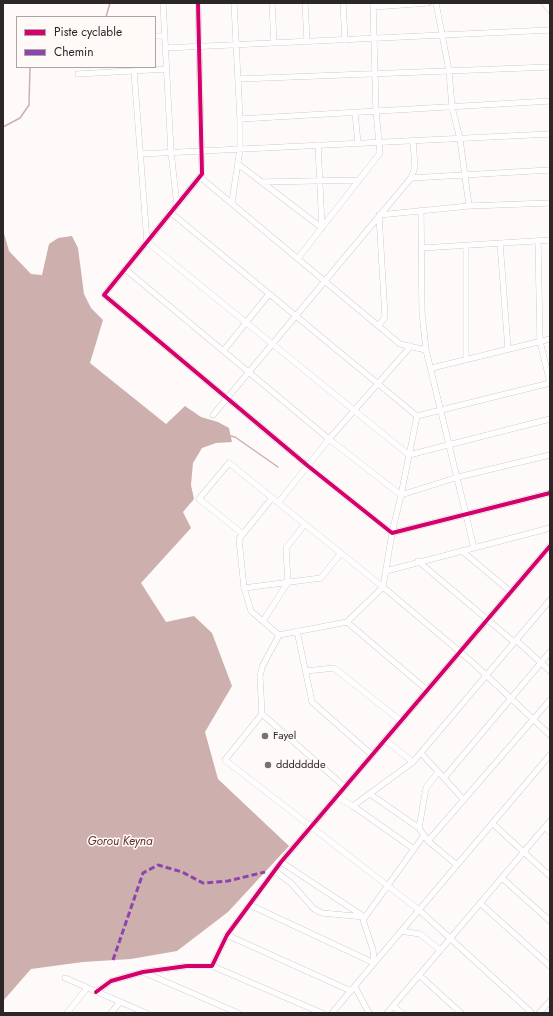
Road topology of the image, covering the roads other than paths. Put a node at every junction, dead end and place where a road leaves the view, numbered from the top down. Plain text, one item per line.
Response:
1 (163, 3) edge
2 (198, 3) edge
3 (234, 3) edge
4 (272, 3) edge
5 (305, 3) edge
6 (343, 3) edge
7 (428, 3) edge
8 (436, 3) edge
9 (544, 3) edge
10 (373, 5) edge
11 (550, 10) edge
12 (550, 30) edge
13 (442, 35) junction
14 (156, 36) edge
15 (165, 36) junction
16 (373, 38) junction
17 (345, 40) junction
18 (307, 41) junction
19 (274, 43) junction
20 (236, 45) junction
21 (200, 46) junction
22 (165, 48) junction
23 (550, 67) edge
24 (166, 69) junction
25 (134, 71) junction
26 (449, 71) junction
27 (78, 74) dead end
28 (375, 74) junction
29 (238, 79) junction
30 (550, 101) edge
31 (452, 107) junction
32 (376, 111) junction
33 (355, 113) junction
34 (240, 119) junction
35 (550, 134) edge
36 (460, 138) junction
37 (413, 141) junction
38 (379, 142) junction
39 (358, 143) junction
40 (318, 145) junction
41 (240, 149) junction
42 (202, 151) junction
43 (171, 152) junction
44 (140, 154) junction
45 (238, 164) junction
46 (550, 170) edge
47 (465, 174) junction
48 (200, 177) junction
49 (411, 178) junction
50 (320, 180) junction
51 (359, 180) junction
52 (262, 182) junction
53 (232, 202) junction
54 (550, 203) edge
55 (177, 205) junction
56 (469, 206) junction
57 (421, 210) junction
58 (170, 212) junction
59 (380, 215) junction
60 (322, 228) junction
61 (550, 240) edge
62 (538, 241) junction
63 (147, 242) junction
64 (500, 243) junction
65 (466, 245) junction
66 (422, 248) junction
67 (299, 257) junction
68 (125, 269) junction
69 (326, 280) junction
70 (269, 294) junction
71 (295, 316) junction
72 (246, 323) junction
73 (379, 325) junction
74 (550, 339) edge
75 (540, 341) junction
76 (271, 344) junction
77 (411, 346) junction
78 (508, 349) junction
79 (224, 350) junction
80 (426, 350) junction
81 (466, 360) junction
82 (432, 368) junction
83 (249, 371) junction
84 (550, 383) edge
85 (377, 384) junction
86 (227, 398) junction
87 (442, 410) junction
88 (353, 411) junction
89 (213, 415) dead end
90 (417, 416) junction
91 (550, 419) edge
92 (329, 438) junction
93 (450, 444) junction
94 (409, 455) junction
95 (550, 455) edge
96 (308, 466) junction
97 (458, 477) junction
98 (550, 493) edge
99 (401, 495) junction
100 (272, 498) junction
101 (278, 503) junction
102 (467, 514) junction
103 (305, 524) junction
104 (550, 528) edge
105 (392, 533) junction
106 (243, 534) junction
107 (550, 546) edge
108 (474, 548) junction
109 (462, 551) junction
110 (340, 554) junction
111 (418, 561) junction
112 (386, 571) junction
113 (288, 582) junction
114 (383, 587) junction
115 (244, 588) junction
116 (511, 592) junction
117 (550, 600) edge
118 (487, 620) junction
119 (263, 621) junction
120 (347, 622) junction
121 (297, 631) junction
122 (279, 634) junction
123 (515, 641) junction
124 (459, 652) junction
125 (550, 652) edge
126 (541, 663) junction
127 (306, 671) junction
128 (550, 671) edge
129 (486, 676) junction
130 (427, 690) junction
131 (511, 698) junction
132 (550, 700) edge
133 (262, 714) junction
134 (533, 719) junction
135 (401, 720) junction
136 (550, 735) edge
137 (385, 740) junction
138 (421, 753) junction
139 (372, 755) junction
140 (550, 755) edge
141 (413, 762) junction
142 (438, 772) junction
143 (444, 778) junction
144 (345, 786) junction
145 (370, 794) junction
146 (337, 797) junction
147 (464, 800) junction
148 (353, 806) junction
149 (550, 821) edge
150 (492, 824) junction
151 (311, 826) junction
152 (545, 827) junction
153 (419, 828) junction
154 (550, 832) edge
155 (424, 835) junction
156 (428, 841) junction
157 (414, 849) junction
158 (524, 852) junction
159 (281, 862) junction
160 (457, 865) junction
161 (275, 871) junction
162 (550, 876) edge
163 (502, 878) junction
164 (388, 885) junction
165 (480, 904) junction
166 (250, 905) junction
167 (419, 910) junction
168 (365, 918) junction
169 (550, 921) edge
170 (401, 931) junction
171 (227, 934) junction
172 (451, 938) junction
173 (440, 950) junction
174 (374, 963) junction
175 (212, 966) junction
176 (550, 966) edge
177 (143, 972) junction
178 (419, 975) junction
179 (65, 978) dead end
180 (87, 988) junction
181 (353, 989) junction
182 (96, 992) junction
183 (120, 1002) junction
184 (550, 1002) edge
185 (394, 1006) junction
186 (67, 1013) edge
187 (111, 1013) edge
188 (146, 1013) edge
189 (238, 1013) edge
190 (322, 1013) edge
191 (332, 1013) edge
192 (369, 1013) edge
193 (387, 1013) edge
194 (402, 1013) edge
195 (461, 1013) edge
196 (532, 1013) edge
197 (539, 1013) edge

1 - 15 street
2 - 21 street
3 - 20 street
4 - 19 street
5 - 18 street
6 - 17 street
7 - 10 street
8 - 13 street
9 - 11 street
10 - 16 street
12 - 13 street
13 - 16 street
13 - 26 street
14 - 15 street
15 - 22 street
16 - 17 street
16 - 28 street
17 - 18 street
18 - 19 street
19 - 20 street
20 - 21 street
20 - 29 street
21 - 22 street
21 - 42 street
22 - 24 street
23 - 26 street
24 - 25 street
24 - 43 street
25 - 27 street
25 - 44 street
26 - 28 street
26 - 31 street
28 - 29 street
28 - 32 street
29 - 34 street
30 - 31 street
31 - 32 street
31 - 36 street
32 - 33 street
32 - 38 street
33 - 34 street
33 - 39 street
34 - 41 street
35 - 36 street
36 - 37 street
36 - 47 street
37 - 38 street
37 - 49 street
38 - 39 street
38 - 51 street
39 - 40 street
40 - 41 street
40 - 50 street
41 - 42 street
41 - 45 street
42 - 43 street
42 - 48 street
43 - 44 street
43 - 55 street
44 - 63 street
45 - 52 street
45 - 53 street
46 - 47 street
47 - 49 street
47 - 56 street
48 - 53 street
48 - 55 street
49 - 59 street
50 - 51 street
50 - 52 street
50 - 60 street
51 - 60 street
52 - 60 street
53 - 67 street
54 - 56 street
55 - 58 street
56 - 57 street
57 - 59 street
57 - 66 street
58 - 63 street
58 - 70 street
59 - 69 street
59 - 73 street
60 - 67 street
61 - 62 street
62 - 64 street
62 - 75 street
63 - 68 street
63 - 72 street
64 - 65 street
64 - 78 street
65 - 66 street
65 - 81 street
66 - 80 street
67 - 69 street
68 - 79 street
68 - 86 street
69 - 71 street
69 - 73 street
70 - 71 street
70 - 72 street
71 - 76 street
71 - 85 street
72 - 76 street
72 - 79 street
73 - 77 street
74 - 75 street
75 - 78 street
75 - 84 street
76 - 83 street
76 - 88 street
77 - 80 street
77 - 85 street
78 - 81 street
79 - 83 street
80 - 82 street
81 - 82 street
82 - 87 street
83 - 86 street
83 - 92 street
84 - 87 street
85 - 88 street
85 - 90 street
86 - 89 street
86 - 96 street
87 - 90 street
87 - 93 street
88 - 92 street
88 - 94 street
90 - 94 street
91 - 93 street
92 - 96 street
92 - 99 street
93 - 94 street
93 - 97 street
94 - 99 street
95 - 97 street
96 - 101 street
96 - 105 street
97 - 99 street
97 - 102 street
98 - 102 street
99 - 105 street
100 - 101 street
100 - 106 street
100 - 106 street
101 - 103 street
102 - 105 street
102 - 108 street
103 - 110 street
103 - 113 street
104 - 108 street
105 - 112 street
106 - 115 street
107 - 116 street
108 - 109 street
109 - 111 street
109 - 116 street
110 - 113 street
110 - 114 street
111 - 112 street
111 - 118 street
112 - 114 street
113 - 115 street
113 - 119 street
114 - 120 street
114 - 124 street
115 - 119 street
116 - 118 street
117 - 123 street
118 - 123 street
118 - 124 street
119 - 122 street
120 - 121 street
120 - 130 street
121 - 122 street
121 - 127 street
122 - 133 street
123 - 126 street
123 - 129 street
124 - 129 street
124 - 130 street
125 - 126 street
126 - 128 street
126 - 131 street
127 - 135 street
127 - 139 street
129 - 131 street
129 - 138 street
130 - 135 street
131 - 134 street
131 - 143 street
132 - 134 street
133 - 144 street
133 - 151 street
134 - 136 street
134 - 147 street
135 - 137 street
137 - 139 street
137 - 141 street
138 - 141 street
138 - 142 street
139 - 144 street
140 - 150 street
141 - 145 street
142 - 143 street
142 - 153 street
143 - 147 street
144 - 146 street
145 - 148 street
145 - 153 street
146 - 148 street
146 - 151 street
147 - 156 street
148 - 157 street
149 - 152 street
150 - 158 street
150 - 160 street
151 - 159 street
151 - 164 street
152 - 154 street
152 - 158 street
153 - 155 street
155 - 156 street
155 - 157 street
156 - 160 street
157 - 164 street
158 - 162 street
158 - 163 street
159 - 161 street
159 - 168 street
160 - 167 street
161 - 166 street
161 - 168 street
163 - 165 street
163 - 169 street
164 - 167 street
164 - 168 street
165 - 172 street
165 - 176 street
166 - 171 street
166 - 174 street
167 - 170 street
167 - 172 street
168 - 174 street
170 - 173 street
170 - 174 street
171 - 175 street
171 - 181 street
172 - 173 street
172 - 196 street
173 - 178 street
174 - 181 street
175 - 177 street
175 - 190 street
177 - 182 street
177 - 189 street
178 - 185 street
178 - 195 street
179 - 180 street
180 - 182 street
180 - 186 street
181 - 191 street
181 - 192 street
182 - 183 street
183 - 187 street
183 - 188 street
184 - 197 street
185 - 193 street
185 - 194 street

